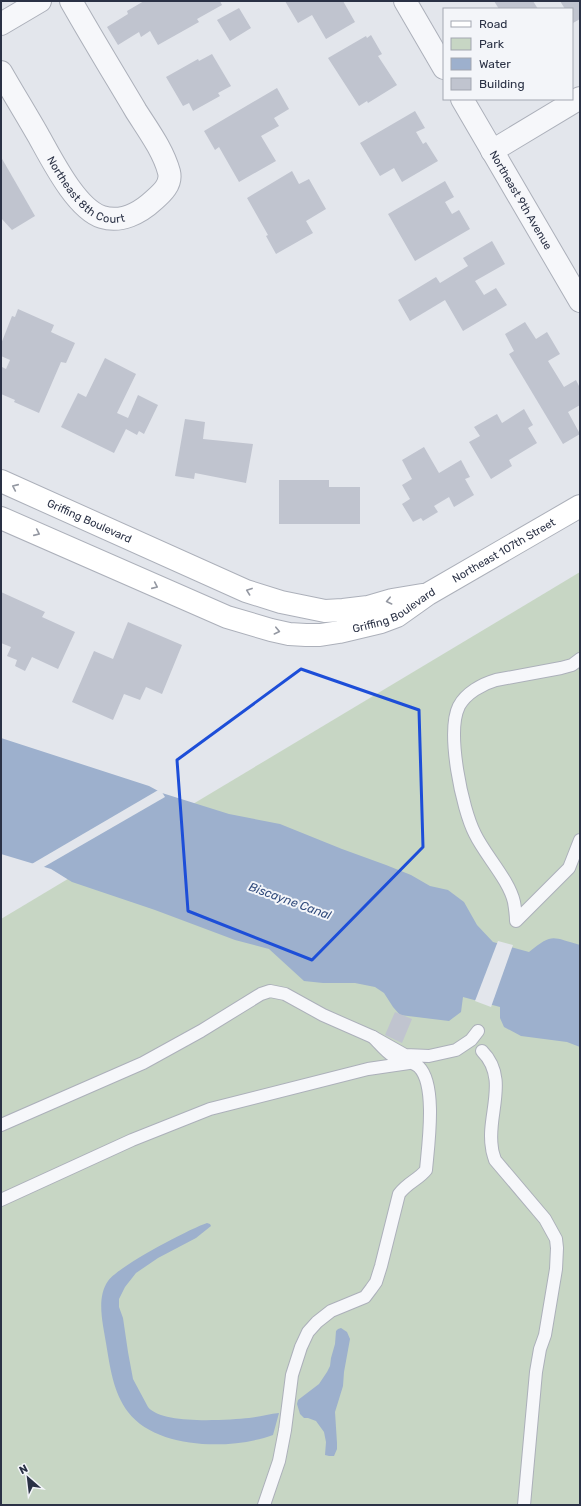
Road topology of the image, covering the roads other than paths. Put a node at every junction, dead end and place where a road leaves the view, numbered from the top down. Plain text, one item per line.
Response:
1 (40, 1) edge
2 (71, 1) edge
3 (405, 1) edge
4 (1, 24) edge
5 (443, 66) edge
6 (1, 72) edge
7 (580, 98) edge
8 (463, 100) edge
9 (492, 151) junction
10 (580, 301) edge
11 (1, 481) edge
12 (580, 506) edge
13 (1, 518) edge
14 (428, 594) junction
15 (580, 659) edge
16 (580, 840) edge
17 (373, 1037) junction
18 (456, 1050) junction
19 (482, 1051) junction
20 (411, 1062) junction
21 (1, 1125) edge
22 (1, 1200) edge
23 (264, 1505) edge
24 (524, 1505) edge

1 - 4 street
2 - 6 street, Northeast 8th Court
3 - 5 street
7 - 9 street
8 - 9 street, Northeast 9th Avenue
9 - 10 street, Northeast 9th Avenue
14 -> 11 street, Griffing Boulevard
12 - 14 street, Northeast 107th Street
13 -> 14 street, Griffing Boulevard
15 - 16 lane
17 - 18 lane
17 - 20 lane
17 - 21 lane
18 - 19 lane
18 - 19 lane
19 - 24 lane
20 - 22 lane
20 - 23 lane

